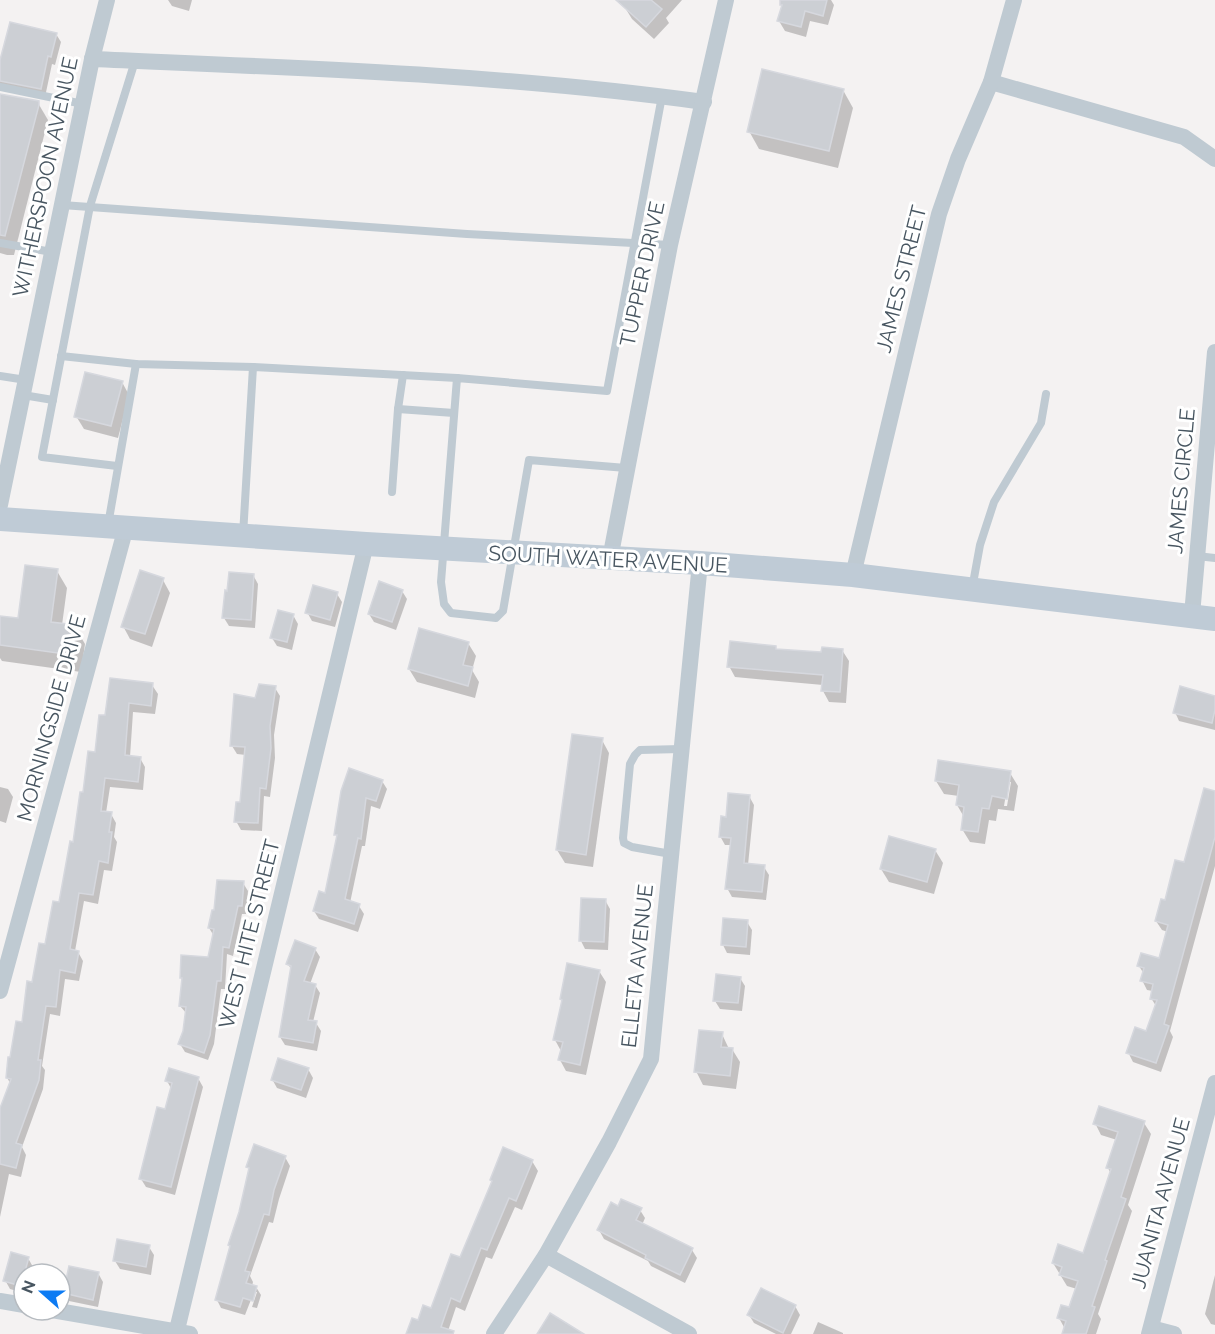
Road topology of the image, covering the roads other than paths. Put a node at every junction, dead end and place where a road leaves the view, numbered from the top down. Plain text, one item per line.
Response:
1 (107, 0) edge
2 (726, 0) edge
3 (1014, 0) edge
4 (92, 59) junction
5 (135, 61) junction
6 (992, 82) junction
7 (0, 87) edge
8 (662, 96) junction
9 (704, 102) junction
10 (83, 104) junction
11 (1215, 159) edge
12 (62, 205) junction
13 (90, 206) junction
14 (0, 243) edge
15 (635, 243) junction
16 (670, 245) junction
17 (52, 252) junction
18 (1215, 352) edge
19 (61, 356) junction
20 (136, 364) junction
21 (254, 367) junction
22 (403, 375) junction
23 (0, 376) edge
24 (456, 378) junction
25 (25, 387) junction
26 (1046, 394) dead end
27 (53, 400) junction
28 (398, 409) junction
29 (454, 413) junction
30 (1210, 454) edge
31 (117, 466) junction
32 (626, 468) junction
33 (392, 492) dead end
34 (0, 505) edge
35 (0, 519) edge
36 (117, 526) junction
37 (243, 536) junction
38 (366, 544) junction
39 (445, 549) junction
40 (513, 553) junction
41 (1197, 556) junction
42 (1215, 558) edge
43 (610, 559) junction
44 (700, 563) junction
45 (853, 575) junction
46 (972, 589) junction
47 (1203, 617) edge
48 (681, 749) junction
49 (671, 854) junction
50 (0, 991) edge
51 (1215, 1083) edge
52 (546, 1255) junction
53 (72, 1314) edge
54 (1150, 1331) edge
55 (181, 1333) edge
56 (494, 1334) edge
57 (688, 1334) edge
58 (1174, 1334) edge

1 - 4 street, WITHERSPOON AVENUE
2 - 9 street, TUPPER DRIVE
3 - 6 street, JAMES STREET
4 - 5 street
4 - 10 street, WITHERSPOON AVENUE
5 - 8 street
5 - 13 lane
6 - 11 street
6 - 45 street, JAMES STREET
7 - 10 lane
8 - 9 street
8 - 15 lane
9 - 16 street, TUPPER DRIVE
10 - 12 street, WITHERSPOON AVENUE
12 - 13 lane
12 - 17 street, WITHERSPOON AVENUE
13 - 15 lane
13 - 19 lane
14 - 17 lane
15 - 16 lane
15 - 24 lane
16 - 32 street, TUPPER DRIVE
17 - 25 street, WITHERSPOON AVENUE
18 - 30 street, JAMES CIRCLE
19 - 20 lane
19 - 27 lane
20 - 21 lane
20 - 31 lane
21 - 22 lane
21 - 37 lane
22 - 24 lane
22 - 28 lane
23 - 25 lane
24 - 29 lane
25 - 27 lane
25 - 34 street, WITHERSPOON AVENUE
26 - 46 lane
27 - 31 lane
28 - 29 lane
28 - 33 lane
29 - 39 lane
30 - 41 street, JAMES CIRCLE
31 - 36 lane
32 - 40 lane
32 - 43 street, TUPPER DRIVE
35 - 36 main road, SOUTH WATER AVENUE
36 - 37 main road, SOUTH WATER AVENUE
36 - 50 street, MORNINGSIDE DRIVE
37 - 38 main road, SOUTH WATER AVENUE
38 - 39 main road, SOUTH WATER AVENUE
38 - 55 street, WEST HITE STREET
39 - 40 main road, SOUTH WATER AVENUE
39 - 40 lane
40 - 43 main road, SOUTH WATER AVENUE
41 - 42 lane
41 - 47 street, JAMES CIRCLE
43 - 44 main road, SOUTH WATER AVENUE
44 - 45 main road, SOUTH WATER AVENUE
44 - 48 street, ELLETA AVENUE
45 - 46 main road, SOUTH WATER AVENUE
46 - 47 main road, SOUTH WATER AVENUE
48 - 49 street, ELLETA AVENUE
48 - 49 lane
49 - 52 street, ELLETA AVENUE
51 - 54 street, JUANITA AVENUE
52 - 56 street, ELLETA AVENUE
52 - 57 street
53 - 55 street
54 - 58 street

